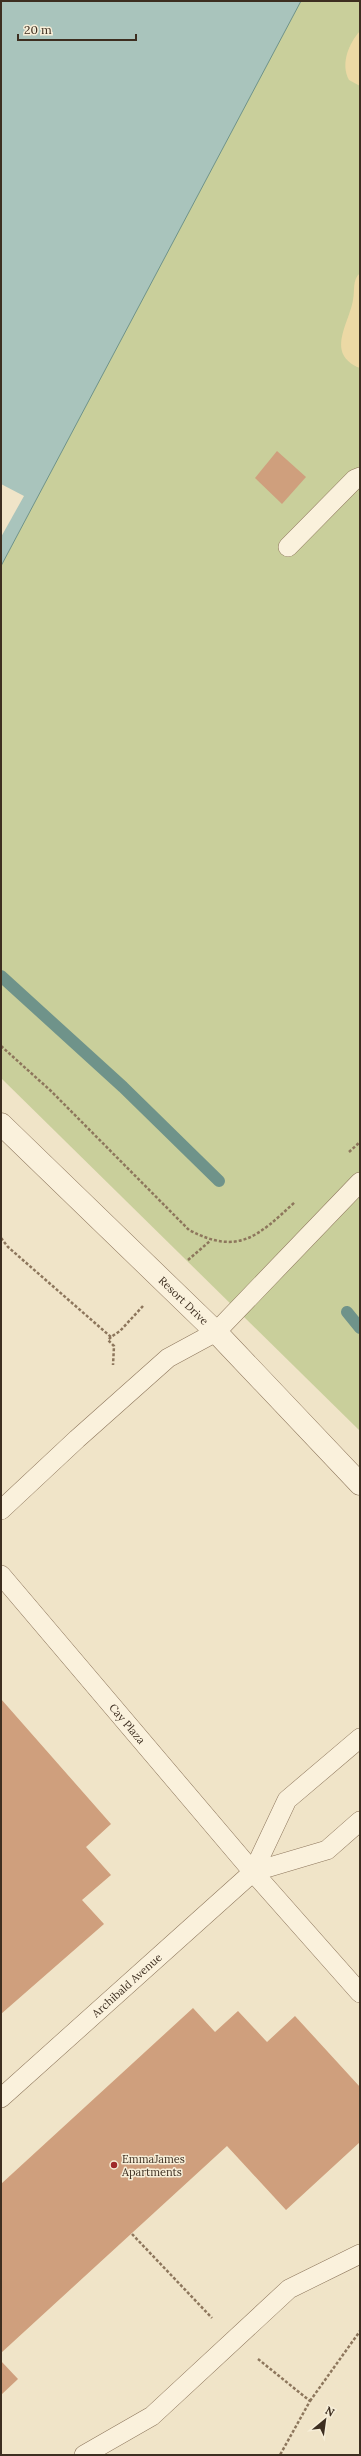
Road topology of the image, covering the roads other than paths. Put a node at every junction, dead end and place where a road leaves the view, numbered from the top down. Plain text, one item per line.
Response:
1 (360, 477) edge
2 (288, 547) dead end
3 (1, 1124) edge
4 (360, 1182) edge
5 (216, 1332) junction
6 (360, 1484) edge
7 (1, 1510) edge
8 (1, 1575) edge
9 (360, 1738) edge
10 (360, 1821) edge
11 (253, 1872) junction
12 (360, 1993) edge
13 (1, 2098) edge
14 (360, 2254) edge
15 (84, 2455) edge

1 - 2 lane
3 - 5 street, Resort Drive
4 - 5 lane
5 - 6 street, Resort Drive
5 - 7 lane
8 - 11 lane, Cay Plaza
9 - 11 lane, Archibald Avenue
10 - 11 lane, Archibald Avenue
11 - 12 lane, Cay Plaza
11 - 13 lane, Archibald Avenue
14 - 15 lane

